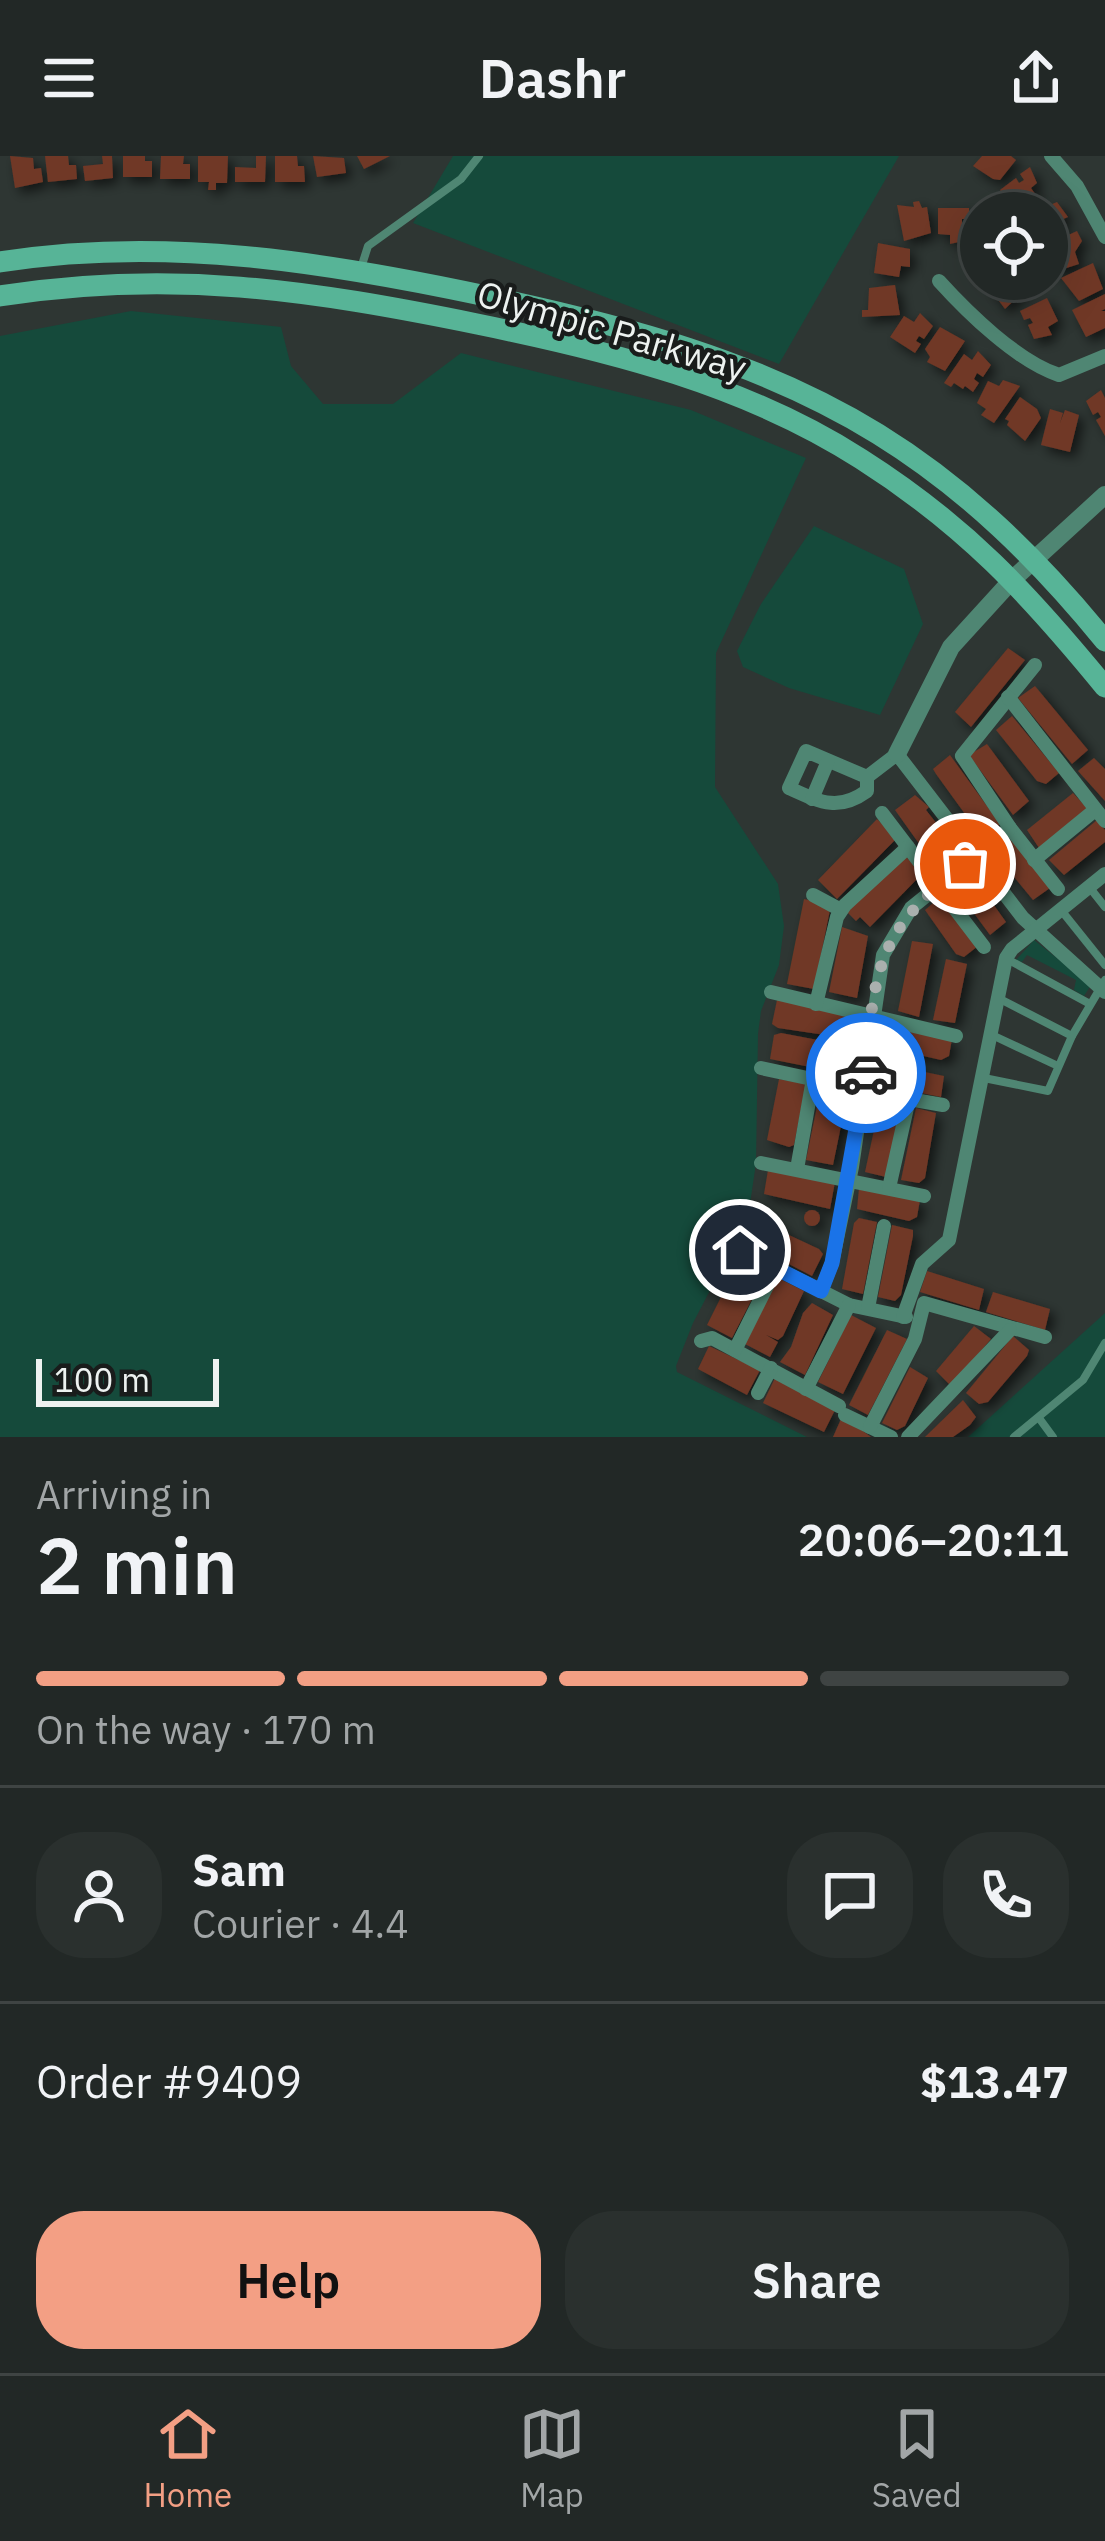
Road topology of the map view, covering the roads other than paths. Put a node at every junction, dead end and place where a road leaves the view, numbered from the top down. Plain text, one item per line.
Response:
1 (479, 156) edge
2 (1051, 156) edge
3 (1105, 237) edge
4 (0, 262) edge
5 (361, 269) junction
6 (939, 281) dead end
7 (0, 296) edge
8 (1105, 356) edge
9 (1105, 495) edge
10 (1034, 559) junction
11 (1013, 579) junction
12 (1105, 640) edge
13 (1035, 665) dead end
14 (1105, 687) edge
15 (1008, 697) junction
16 (897, 754) junction
17 (828, 761) junction
18 (867, 777) junction
19 (812, 799) junction
20 (882, 813) dead end
21 (1100, 815) edge
22 (1010, 828) junction
23 (908, 847) junction
24 (975, 856) junction
25 (1034, 860) junction
26 (1105, 874) edge
27 (937, 885) junction
28 (1089, 887) junction
29 (1058, 889) dead end
30 (813, 895) dead end
31 (1105, 907) edge
32 (841, 910) junction
33 (1060, 910) junction
34 (1036, 930) junction
35 (984, 947) dead end
36 (1006, 958) junction
37 (1105, 965) edge
38 (1103, 987) edge
39 (771, 992) dead end
40 (998, 998) junction
41 (816, 1004) junction
42 (1090, 1004) junction
43 (872, 1017) junction
44 (991, 1034) junction
45 (956, 1036) dead end
46 (1072, 1036) junction
47 (1058, 1066) junction
48 (761, 1068) dead end
49 (984, 1078) junction
50 (813, 1079) junction
51 (840, 1085) dead end
52 (881, 1094) dead end
53 (909, 1099) junction
54 (944, 1105) dead end
55 (761, 1163) dead end
56 (797, 1169) junction
57 (843, 1179) junction
58 (889, 1188) junction
59 (924, 1196) dead end
60 (884, 1226) dead end
61 (740, 1250) dead end
62 (776, 1268) junction
63 (821, 1291) junction
64 (849, 1305) junction
65 (868, 1308) junction
66 (911, 1318) junction
67 (1010, 1330) junction
68 (1045, 1337) dead end
69 (701, 1341) dead end
70 (1105, 1342) edge
71 (735, 1349) junction
72 (771, 1368) junction
73 (806, 1389) junction
74 (758, 1393) dead end
75 (1039, 1418) junction
76 (870, 1426) junction
77 (891, 1437) edge
78 (908, 1437) edge
79 (1014, 1437) edge
80 (1053, 1437) edge

1 - 5 lane
2 - 3 street
4 - 5 main road, Olympic Parkway
5 - 10 main road, Olympic Parkway
6 - 8 street
7 - 11 main road, Olympic Parkway
9 - 10 street
10 - 11 street
10 - 12 main road, Olympic Parkway
11 - 14 main road, Olympic Parkway
11 - 16 street
13 - 15 street
15 - 21 street
15 - 22 street
16 - 18 street
16 - 24 street
17 - 18 street
17 - 19 street
17 - 19 street
18 - 19 street
20 - 23 street
21 - 25 street
22 - 24 street
22 - 25 street
23 - 27 street
23 - 32 street
24 - 27 street
24 - 34 street
25 - 29 street
26 - 28 street
27 - 35 street
27 - 43 street
28 - 31 lane
28 - 33 street
30 - 32 street
32 - 41 street
33 - 34 street
33 - 37 lane
34 - 36 street
34 - 38 street
36 - 40 street
36 - 42 lane
38 - 42 lane
39 - 41 street
40 - 44 street
40 - 46 lane
41 - 43 street
42 - 46 lane
43 - 45 street
43 - 57 street
44 - 47 lane
44 - 49 street
46 - 47 lane
47 - 49 lane
48 - 50 street
49 - 66 street
50 - 51 street
50 - 56 street
52 - 53 street
53 - 54 street
53 - 58 street
55 - 56 street
56 - 57 street
57 - 58 street
57 - 63 street
58 - 59 street
60 - 65 street
61 - 62 street
62 - 63 street
62 - 71 street
63 - 64 street
64 - 65 street
64 - 73 street
65 - 66 street
66 - 67 street
66 - 76 street
67 - 68 street
67 - 78 street
69 - 71 street
70 - 75 lane
71 - 72 street
72 - 73 street
72 - 74 street
73 - 76 street
75 - 79 lane
75 - 80 lane
76 - 77 street

